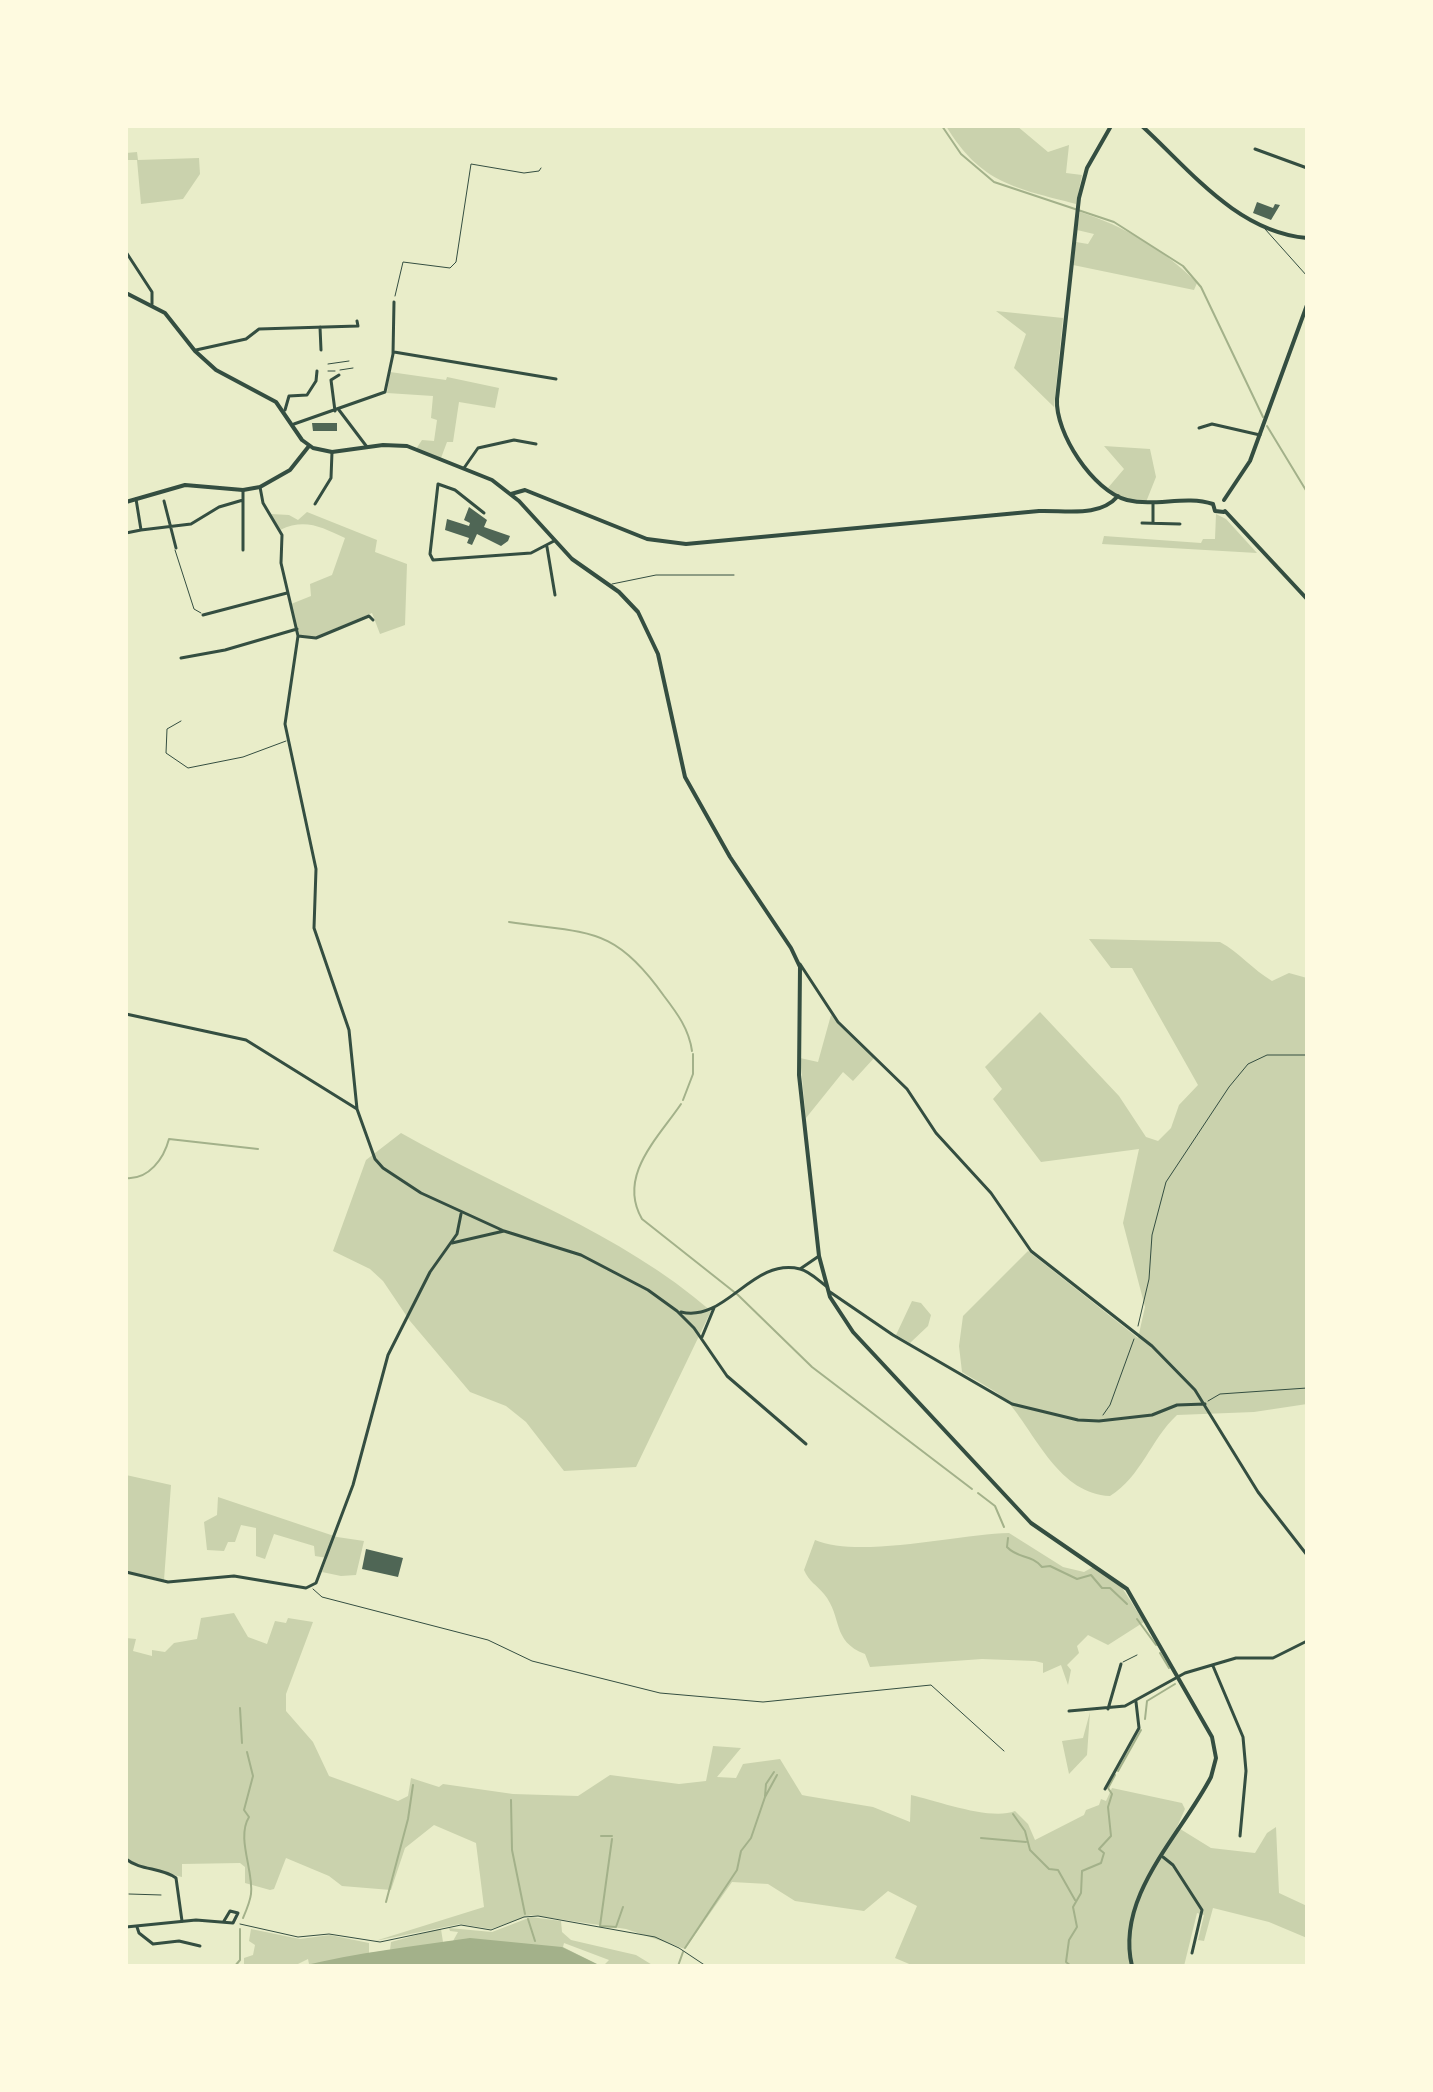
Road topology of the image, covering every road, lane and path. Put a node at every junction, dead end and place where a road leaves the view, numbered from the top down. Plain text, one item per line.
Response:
1 (1111, 126) edge
2 (1142, 126) edge
3 (1255, 149) dead end
4 (541, 168) dead end
5 (1307, 168) edge
6 (1263, 227) junction
7 (1307, 238) edge
8 (126, 252) edge
9 (1307, 276) edge
10 (126, 293) edge
11 (394, 302) joint
12 (152, 304) junction
13 (1307, 305) edge
14 (357, 321) dead end
15 (320, 327) junction
16 (321, 350) dead end
17 (195, 351) junction
18 (393, 352) junction
19 (349, 361) dead end
20 (328, 364) dead end
21 (333, 364) junction
22 (353, 368) dead end
23 (317, 371) dead end
24 (328, 371) dead end
25 (334, 371) junction
26 (339, 375) dead end
27 (556, 379) dead end
28 (285, 410) junction
29 (337, 411) junction
30 (294, 424) junction
31 (1199, 428) dead end
32 (1260, 435) junction
33 (536, 444) dead end
34 (309, 446) junction
35 (367, 447) junction
36 (332, 452) junction
37 (464, 468) junction
38 (260, 487) junction
39 (243, 490) junction
40 (511, 494) junction
41 (535, 494) junction
42 (1118, 496) junction
43 (136, 499) junction
44 (243, 500) junction
45 (1224, 500) junction
46 (164, 501) dead end
47 (519, 501) junction
48 (126, 502) edge
49 (1153, 502) junction
50 (315, 504) dead end
51 (1213, 504) junction
52 (1225, 511) junction
53 (484, 513) dead end
54 (1142, 523) dead end
55 (1153, 523) junction
56 (1180, 524) dead end
57 (170, 525) junction
58 (141, 530) junction
59 (126, 533) edge
60 (554, 541) junction
61 (547, 547) junction
62 (176, 548) joint
63 (243, 550) dead end
64 (734, 575) dead end
65 (610, 585) junction
66 (287, 593) junction
67 (555, 595) dead end
68 (1307, 599) edge
69 (203, 615) joint
70 (373, 620) dead end
71 (297, 629) junction
72 (298, 636) junction
73 (181, 658) dead end
74 (181, 721) dead end
75 (286, 741) junction
76 (798, 961) junction
77 (811, 980) junction
78 (801, 982) junction
79 (126, 1014) edge
80 (1307, 1055) edge
81 (357, 1109) junction
82 (461, 1214) junction
83 (504, 1231) junction
84 (452, 1243) junction
85 (819, 1256) junction
86 (800, 1269) junction
87 (826, 1288) junction
88 (714, 1308) junction
89 (677, 1311) junction
90 (1136, 1334) junction
91 (702, 1337) junction
92 (1307, 1388) edge
93 (1205, 1404) junction
94 (1099, 1421) junction
95 (806, 1444) dead end
96 (1307, 1555) edge
97 (126, 1572) edge
98 (311, 1587) junction
99 (1307, 1641) edge
100 (1137, 1655) dead end
101 (1121, 1664) joint
102 (1213, 1665) junction
103 (1180, 1676) junction
104 (1136, 1702) junction
105 (1108, 1709) junction
106 (1069, 1711) dead end
107 (1004, 1751) dead end
108 (1105, 1789) dead end
109 (1240, 1836) dead end
110 (1163, 1857) junction
111 (126, 1859) edge
112 (129, 1894) dead end
113 (161, 1895) dead end
114 (182, 1921) junction
115 (224, 1921) dead end
116 (238, 1924) dead end
117 (126, 1927) edge
118 (137, 1927) junction
119 (200, 1946) dead end
120 (1192, 1953) dead end
121 (706, 1966) edge
122 (1132, 1966) edge

1 - 42 main road
2 - 6 main road
3 - 5 street
4 - 11 path
6 - 7 main road
6 - 9 lane
8 - 12 street
10 - 12 main road
11 - 18 street
12 - 17 main road
13 - 32 main road
14 - 15 street
15 - 16 street
15 - 17 street
17 - 28 main road
18 - 27 street
18 - 29 street
19 - 21 path
20 - 21 path
21 - 25 path
22 - 25 path
23 - 28 street
24 - 25 path
26 - 29 street
28 - 30 main road
29 - 30 street
29 - 35 street
30 - 34 main road
31 - 32 street
32 - 45 main road
33 - 37 street
34 - 36 main road
34 - 38 main road
35 - 36 main road
35 - 37 main road
36 - 50 street
37 - 40 main road
38 - 39 main road
38 - 66 street
39 - 43 main road
39 - 44 street
40 - 41 main road
40 - 47 main road
41 - 42 main road
41 - 47 main road
42 - 49 main road
43 - 48 main road
43 - 58 street
44 - 57 street
44 - 63 street
45 - 51 main road
45 - 52 main road
46 - 57 street
47 - 60 main road
49 - 51 main road
49 - 55 street
51 - 52 main road
52 - 68 main road
53 - 61 street
54 - 55 street
55 - 56 street
57 - 58 street
57 - 62 street
58 - 59 street
60 - 61 street
60 - 65 main road
61 - 67 street
62 - 69 lane
64 - 65 lane
65 - 76 main road
66 - 69 street
66 - 71 street
70 - 72 street
71 - 72 street
71 - 73 street
72 - 75 street
74 - 75 lane
75 - 81 street
76 - 77 street
76 - 78 main road
77 - 78 street
77 - 90 street
78 - 85 main road
79 - 81 street
80 - 90 path
81 - 82 street
82 - 83 street
82 - 84 street
83 - 84 street
83 - 89 street
84 - 98 street
85 - 86 street
85 - 87 main road
86 - 87 street
86 - 88 street
87 - 94 street
87 - 103 main road
88 - 89 street
88 - 91 street
89 - 91 street
90 - 93 street
90 - 94 path
91 - 95 street
92 - 93 path
93 - 94 street
93 - 96 street
97 - 98 street
98 - 107 path
99 - 102 street
100 - 101 lane
101 - 105 street
102 - 103 street
102 - 109 street
103 - 104 street
103 - 110 main road
104 - 105 street
104 - 108 street
105 - 106 street
110 - 120 street
110 - 122 main road
111 - 114 street
112 - 113 lane
114 - 115 street
114 - 118 street
116 - 121 path
117 - 118 street
118 - 119 street

